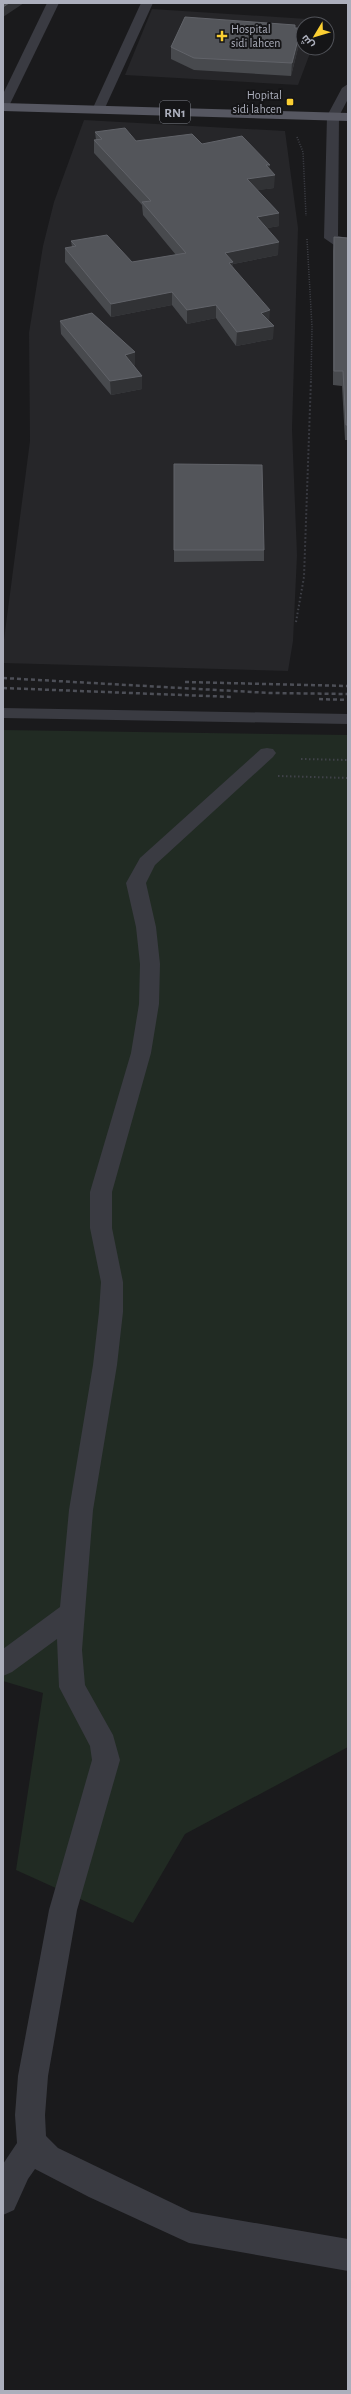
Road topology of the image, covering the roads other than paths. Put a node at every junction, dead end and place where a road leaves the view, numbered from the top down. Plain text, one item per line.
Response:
1 (53, 3) edge
2 (147, 3) edge
3 (348, 88) edge
4 (3, 106) edge
5 (98, 110) junction
6 (333, 116) junction
7 (348, 117) edge
8 (333, 157) junction
9 (348, 158) edge
10 (348, 242) edge
11 (3, 714) edge
12 (348, 719) edge
13 (267, 753) dead end
14 (72, 1613) junction
15 (3, 1664) edge
16 (34, 2146) junction
17 (3, 2199) edge
18 (348, 2255) edge

1 - 4 street
2 - 5 street
3 - 6 street
4 - 5 main road, RN1
5 - 6 main road, RN1
6 - 7 main road, RN1
6 - 8 street
8 - 9 street
8 - 10 street
11 - 12 street
13 - 14 street
14 - 15 street
14 - 16 street
16 - 17 street
16 - 18 street

